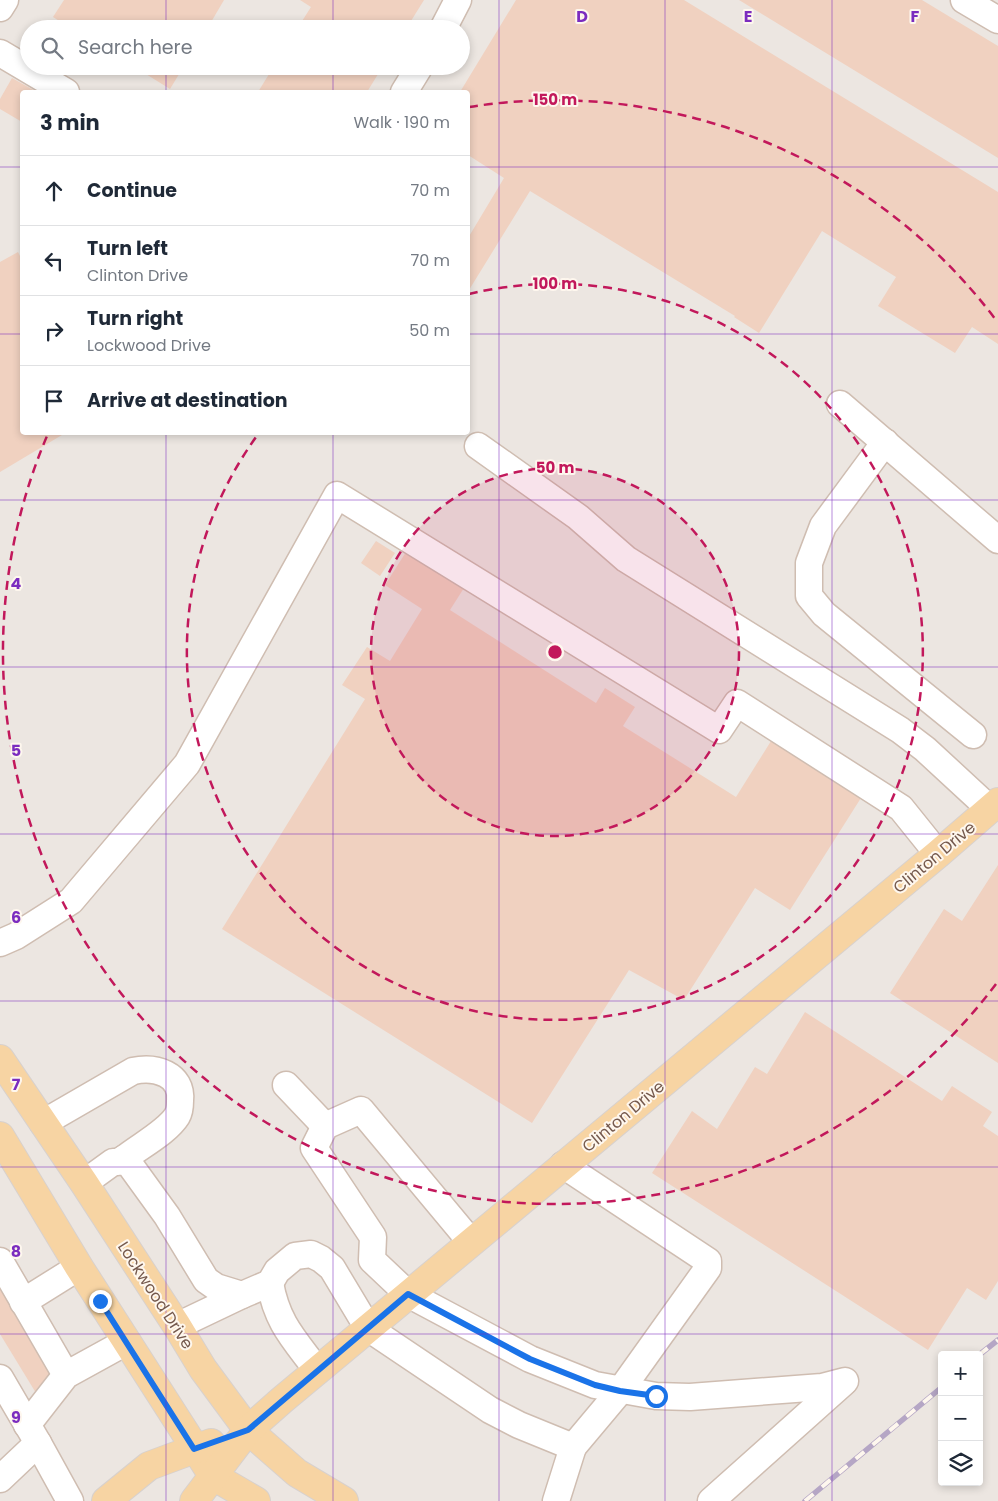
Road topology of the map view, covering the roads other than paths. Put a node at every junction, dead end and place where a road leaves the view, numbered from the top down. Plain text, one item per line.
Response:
1 (5, 0) edge
2 (458, 0) edge
3 (964, 0) edge
4 (0, 8) edge
5 (448, 20) edge
6 (998, 20) edge
7 (0, 53) edge
8 (20, 65) edge
9 (37, 75) edge
10 (414, 75) edge
11 (63, 90) edge
12 (405, 90) edge
13 (840, 404) dead end
14 (885, 442) junction
15 (478, 446) dead end
16 (998, 540) edge
17 (973, 735) dead end
18 (994, 806) edge
19 (938, 854) junction
20 (0, 943) edge
21 (0, 1058) edge
22 (286, 1085) dead end
23 (43, 1123) junction
24 (324, 1126) junction
25 (2, 1144) edge
26 (125, 1158) junction
27 (563, 1165) junction
28 (84, 1183) junction
29 (471, 1242) junction
30 (0, 1261) edge
31 (79, 1267) junction
32 (270, 1283) junction
33 (408, 1294) junction
34 (242, 1295) junction
35 (23, 1302) junction
36 (177, 1326) junction
37 (368, 1328) junction
38 (126, 1342) junction
39 (317, 1370) junction
40 (66, 1375) junction
41 (0, 1378) edge
42 (620, 1391) junction
43 (248, 1430) junction
44 (33, 1434) junction
45 (573, 1447) junction
46 (194, 1449) junction
47 (213, 1476) junction
48 (0, 1479) edge
49 (70, 1501) edge
50 (106, 1501) edge
51 (194, 1501) edge
52 (256, 1501) edge
53 (344, 1501) edge
54 (556, 1501) edge
55 (710, 1501) edge

1 - 4 lane
2 - 5 lane
3 - 6 lane
7 - 8 lane
9 - 11 lane
10 - 12 lane
13 - 14 lane
14 - 16 lane
14 - 17 lane
15 - 18 lane
18 - 19 main road, Clinton Drive
19 - 20 lane
19 - 27 main road, Clinton Drive
21 - 23 main road, Lockwood Drive
22 - 24 lane
23 - 25 main road
23 - 26 lane
23 - 28 main road, Lockwood Drive
24 - 29 lane
24 - 33 lane
25 - 31 main road
26 - 28 lane
26 - 34 lane
27 - 29 main road, Clinton Drive
27 - 42 lane
28 - 36 main road, Lockwood Drive
29 - 33 main road, Clinton Drive
30 - 35 lane
31 - 35 lane
31 - 38 main road
32 - 34 lane
32 - 37 lane
32 - 39 lane
33 - 37 main road, Clinton Drive
33 - 42 lane
34 - 36 lane
35 - 40 lane
36 - 43 main road, Lockwood Drive
37 - 39 main road, Clinton Drive
37 - 45 lane
38 - 40 lane
38 - 46 main road
39 - 43 main road, Clinton Drive
40 - 44 lane
41 - 44 lane
42 - 45 lane
42 - 55 lane
43 - 46 main road, Clinton Drive
43 - 47 main road, Clinton Drive
43 - 53 main road, Lockwood Drive
44 - 48 lane
44 - 49 lane
45 - 54 lane
46 - 47 main road
46 - 50 main road, Clinton Drive
47 - 51 main road, Clinton Drive
47 - 52 main road

